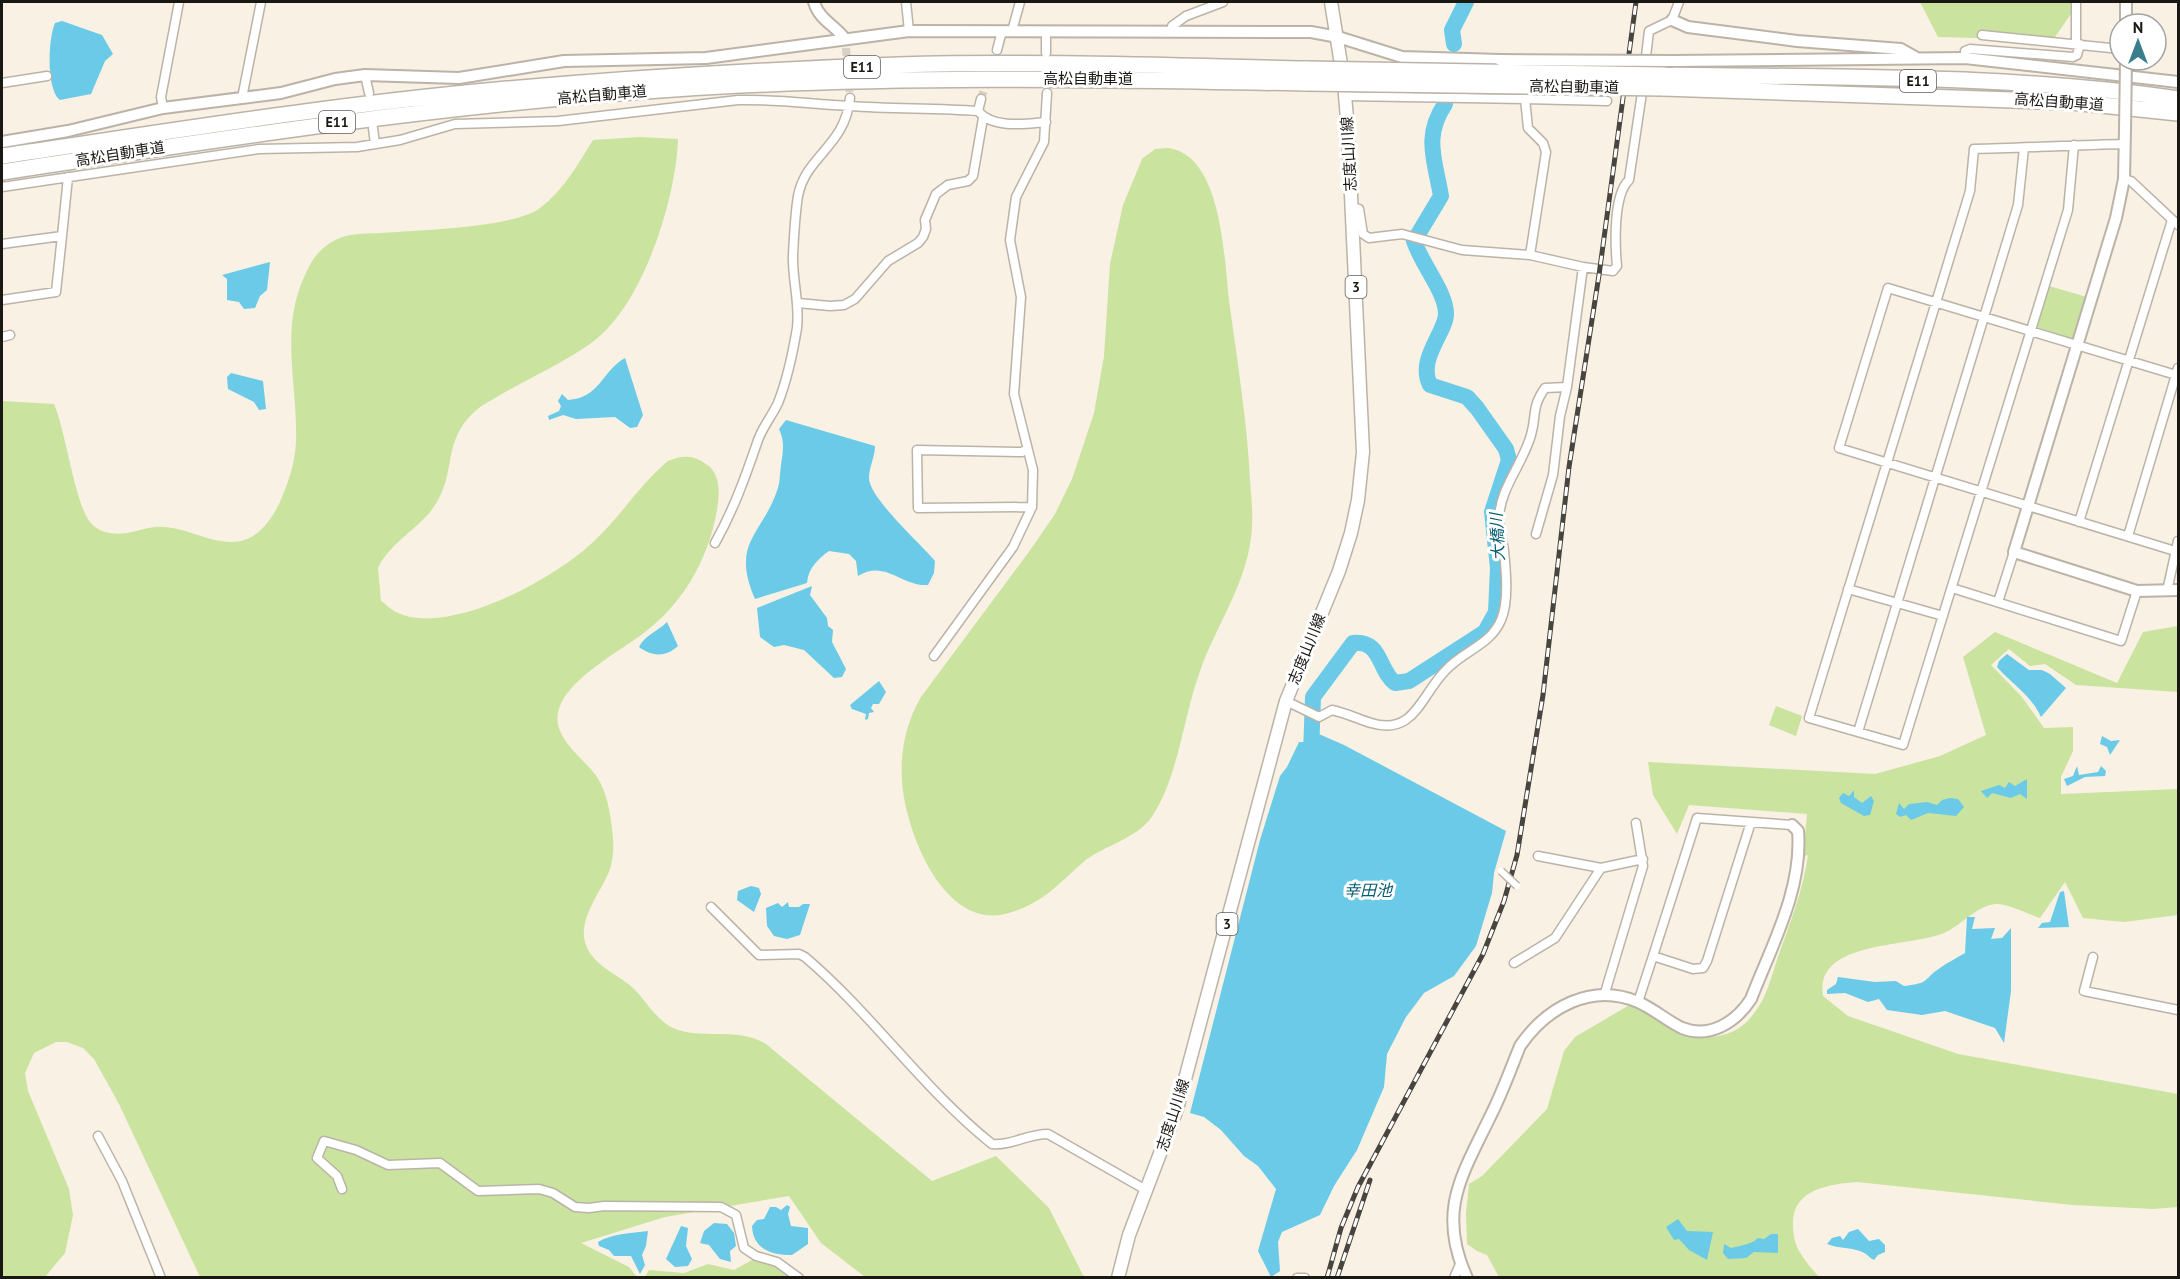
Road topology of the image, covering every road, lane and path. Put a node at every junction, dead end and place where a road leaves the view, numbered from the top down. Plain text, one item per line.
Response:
1 (179, 2) edge
2 (261, 2) edge
3 (814, 2) edge
4 (906, 2) edge
5 (1020, 2) edge
6 (1223, 2) edge
7 (1331, 2) edge
8 (1679, 2) edge
9 (2076, 2) edge
10 (1672, 20) junction
11 (909, 31) junction
12 (1007, 31) junction
13 (1046, 32) junction
14 (1172, 32) junction
15 (1982, 35) dead end
16 (1338, 37) junction
17 (845, 44) junction
18 (2078, 44) junction
19 (2108, 48) edge
20 (997, 50) tunnel mouth
21 (1046, 53) dead end
22 (1917, 58) junction
23 (1965, 58) junction
24 (2126, 72) edge
25 (365, 75) junction
26 (47, 76) dead end
27 (1305, 76) junction
28 (2178, 82) edge
29 (2, 83) edge
30 (369, 93) dead end
31 (1047, 93) dead end
32 (1345, 96) junction
33 (242, 98) junction
34 (981, 99) tunnel mouth
35 (1525, 99) junction
36 (1607, 101) dead end
37 (849, 102) junction
38 (2174, 105) edge
39 (163, 108) junction
40 (980, 115) junction
41 (1046, 122) junction
42 (373, 128) dead end
43 (2, 142) edge
44 (375, 144) junction
45 (2125, 144) junction
46 (2074, 145) junction
47 (2024, 148) junction
48 (2, 156) edge
49 (2, 172) edge
50 (68, 177) junction
51 (2124, 178) junction
52 (2, 187) edge
53 (1351, 207) junction
54 (2175, 222) edge
55 (62, 236) junction
56 (2, 244) edge
57 (1530, 255) junction
58 (1583, 267) junction
59 (2, 300) edge
60 (1937, 301) junction
61 (798, 303) junction
62 (1984, 316) junction
63 (2030, 330) junction
64 (2078, 345) junction
65 (2130, 361) junction
66 (2177, 371) edge
67 (1567, 387) junction
68 (2176, 392) edge
69 (1027, 449) junction
70 (1886, 463) junction
71 (1936, 478) junction
72 (1982, 491) junction
73 (2028, 505) junction
74 (1032, 507) junction
75 (2079, 522) junction
76 (1536, 534) dead end
77 (2128, 536) junction
78 (2178, 541) edge
79 (715, 543) dead end
80 (2175, 551) junction
81 (2014, 552) junction
82 (1952, 588) junction
83 (1848, 589) junction
84 (2137, 591) junction
85 (2173, 591) edge
86 (1897, 602) junction
87 (1998, 602) junction
88 (1943, 616) junction
89 (934, 656) dead end
90 (1286, 701) junction
91 (1858, 732) junction
92 (1751, 822) junction
93 (1636, 823) dead end
94 (1792, 825) joint
95 (1538, 856) dead end
96 (1643, 859) junction
97 (1601, 868) junction
98 (1502, 871) dead end
99 (1517, 886) dead end
100 (711, 907) dead end
101 (1653, 956) junction
102 (2093, 957) dead end
103 (1514, 963) dead end
104 (1604, 996) junction
105 (1638, 1002) junction
106 (2178, 1010) edge
107 (98, 1136) dead end
108 (342, 1188) dead end
109 (1146, 1190) junction
110 (1460, 1264) junction
111 (161, 1278) edge
112 (799, 1278) edge
113 (1118, 1278) edge
114 (1297, 1278) edge
115 (1305, 1278) edge
116 (1454, 1278) edge
117 (1467, 1278) edge

1 - 39 street
2 - 33 street
3 - 17 street
4 - 11 street
5 - 12 street
6 - 14 street
7 - 16 main road, 志度山川線 / 3
8 - 10 street
9 - 18 street
10 - 22 street
10 - 58 street
11 - 12 street
11 - 17 street
12 - 13 street
12 - 20 street
13 - 14 street
13 - 21 street
14 - 16 street
15 - 18 street
16 - 22 street, bridge
16 - 32 main road, 志度山川線 / 3
17 - 25 street
18 - 19 street
18 - 23 street
22 - 23 street
23 - 28 street
24 - 45 street, bridge
25 - 30 street
25 - 33 street
26 - 29 street
27 - 38 highway, 高松自動車道 / E11, bridge
27 - 48 highway, 高松自動車道 / E11
27 - 49 highway, 高松自動車道 / E11
31 - 41 street
32 - 35 street
32 - 53 main road, 志度山川線 / 3
33 - 39 street
34 - 40 street
35 - 36 street
35 - 57 street
37 - 40 street
37 - 44 street
37 - 61 street
39 - 43 street
40 - 41 street
40 - 61 street
41 - 69 street
42 - 44 street
44 - 50 street
45 - 46 street
45 - 51 street
46 - 47 street
46 - 63 street
47 - 60 street
47 - 62 street
50 - 52 street
50 - 55 street
51 - 54 street
51 - 64 street
53 - 57 street
53 - 90 main road, 志度山川線 / 3
54 - 65 street
55 - 56 street
55 - 59 street
57 - 58 street
58 - 67 street
60 - 62 street
60 - 70 street
60 - 70 street
61 - 79 street
62 - 63 street
62 - 71 street
63 - 64 street
63 - 72 street
64 - 65 street
64 - 73 street
65 - 66 street
65 - 75 street
66 - 68 street
67 - 76 street
67 - 90 street
68 - 77 street
69 - 74 street
69 - 74 street
70 - 71 street
70 - 83 street
71 - 72 street
71 - 86 street
72 - 73 street
72 - 82 street
73 - 75 street
73 - 81 street
74 - 89 street
75 - 77 street
77 - 80 street
78 - 80 street
80 - 85 street
81 - 84 street
81 - 87 street
82 - 87 street
82 - 88 street
83 - 86 street
83 - 91 street
84 - 85 street
84 - 87 street
86 - 88 street
86 - 91 street
88 - 91 street
90 - 109 main road, 志度山川線 / 3
92 - 94 street
92 - 101 street
92 - 101 street
93 - 96 street
94 - 105 street
95 - 97 street
96 - 97 street
96 - 104 street
97 - 103 street
98 - 99 street, bridge
100 - 109 street
101 - 105 street
102 - 106 street
104 - 105 street
104 - 110 street
107 - 111 street
108 - 112 street
109 - 113 main road, 志度山川線 / 3
110 - 116 street
110 - 117 street
114 - 115 street

